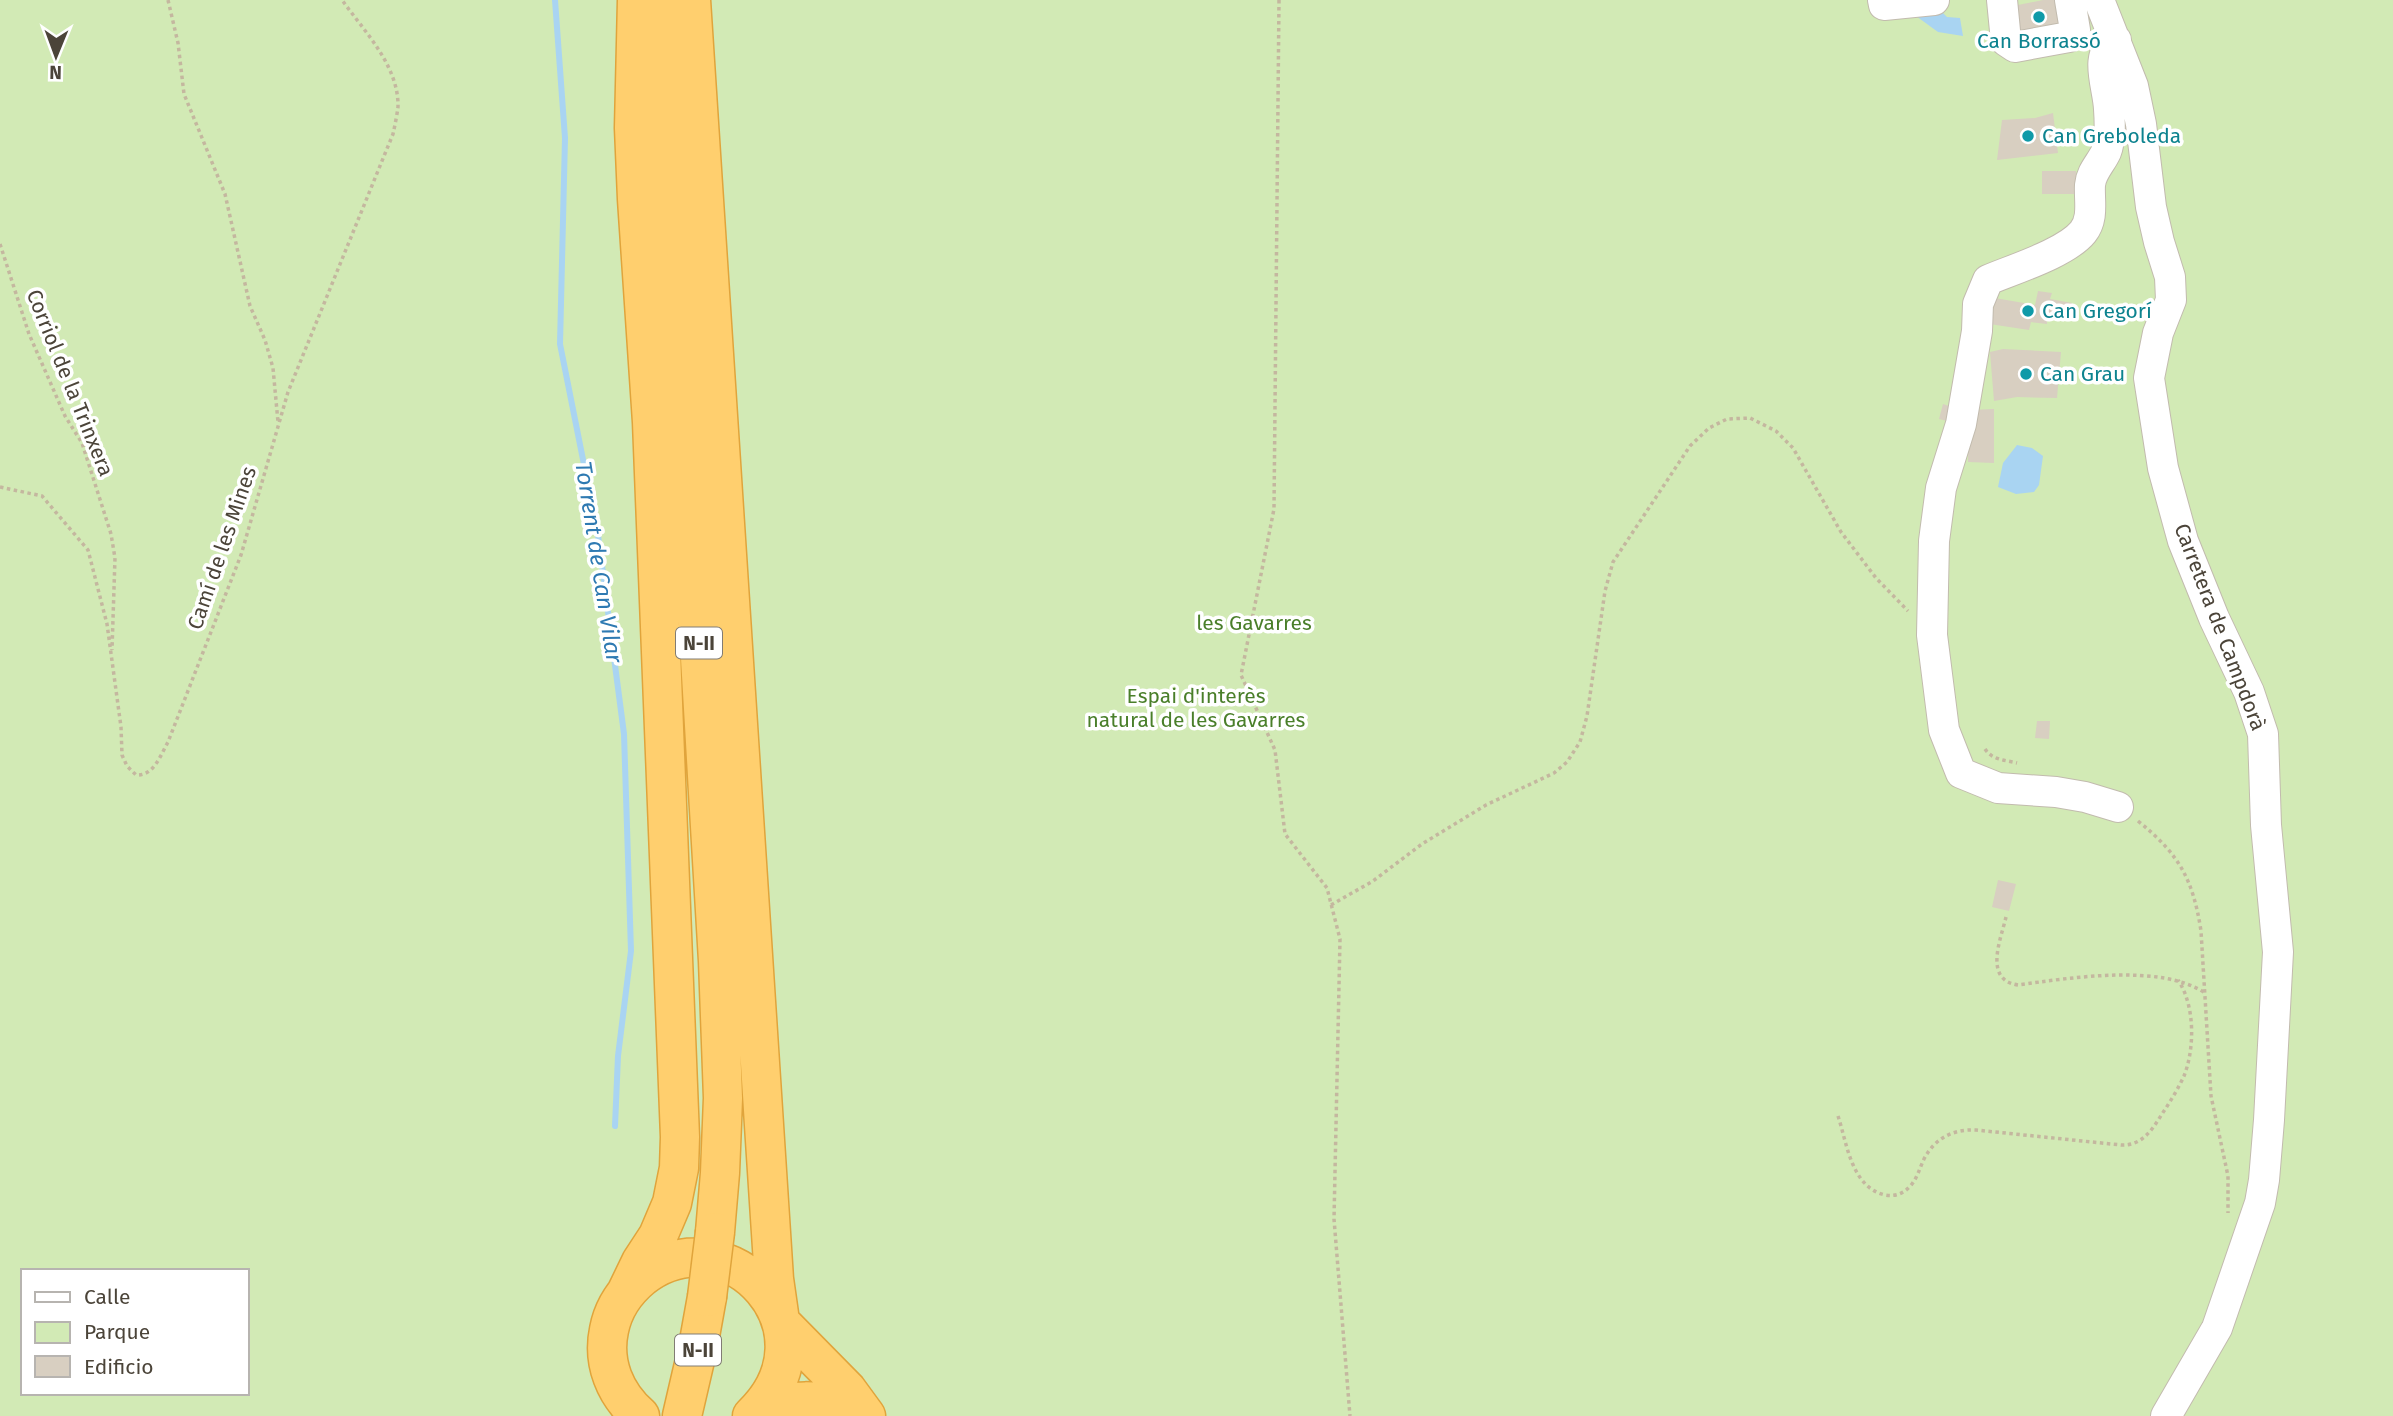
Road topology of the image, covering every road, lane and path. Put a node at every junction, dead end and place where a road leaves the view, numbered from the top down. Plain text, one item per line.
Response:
1 (168, 0) edge
2 (342, 0) edge
3 (637, 0) edge
4 (662, 0) edge
5 (691, 0) edge
6 (1279, 0) edge
7 (1883, 0) edge
8 (1934, 0) edge
9 (2002, 0) edge
10 (2070, 0) edge
11 (2099, 0) edge
12 (2116, 40) junction
13 (0, 244) edge
14 (278, 426) junction
15 (0, 486) edge
16 (1932, 635) junction
17 (112, 660) junction
18 (2118, 807) joint
19 (1331, 905) junction
20 (2006, 917) dead end
21 (2178, 980) junction
22 (2205, 993) junction
23 (1838, 1116) dead end
24 (2228, 1218) dead end
25 (627, 1292) junction
26 (780, 1319) junction
27 (610, 1370) junction
28 (685, 1409) edge
29 (609, 1416) edge
30 (640, 1416) edge
31 (753, 1416) edge
32 (856, 1416) edge
33 (866, 1416) edge
34 (1350, 1416) edge
35 (2166, 1416) edge

1 - 14 path
2 - 14 path, Camí de les Mines
3 - 25 highway
4 - 28 highway, N-II, bridge
5 - 26 highway
6 - 19 path
7 - 8 street
9 - 10 street
11 - 12 street, Carretera de Campdorà
12 - 16 street
12 - 35 street, Carretera de Campdorà
13 - 17 path, Corriol de la Trinxera
14 - 17 path, Camí de les Mines
15 - 17 path, Camí de les Mines
16 - 18 street
16 - 19 path
18 - 22 path
19 - 34 path
20 - 21 path
21 - 22 path
21 - 23 path
22 - 24 path
25 - 26 highway
25 - 27 highway
26 - 31 highway
26 - 33 highway
27 - 29 highway
27 - 30 highway
31 - 32 highway

